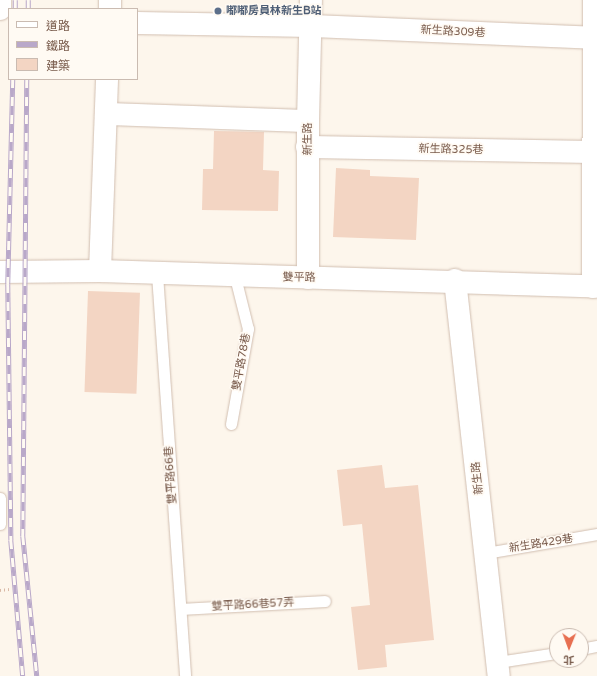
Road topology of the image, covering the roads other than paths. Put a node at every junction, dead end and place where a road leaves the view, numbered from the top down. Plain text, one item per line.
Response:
1 (0, 0) edge
2 (312, 0) edge
3 (594, 0) edge
4 (0, 9) edge
5 (138, 23) edge
6 (312, 26) junction
7 (594, 38) junction
8 (107, 80) edge
9 (106, 114) junction
10 (308, 121) junction
11 (308, 147) junction
12 (594, 152) junction
13 (100, 271) junction
14 (0, 272) edge
15 (157, 274) junction
16 (235, 277) junction
17 (308, 278) junction
18 (455, 280) junction
19 (595, 287) edge
20 (231, 424) dead end
21 (0, 498) edge
22 (0, 524) edge
23 (597, 534) edge
24 (486, 553) junction
25 (325, 600) dead end
26 (180, 609) junction
27 (549, 655) edge
28 (499, 669) edge
29 (185, 676) edge

1 - 4 street
2 - 6 street, 新生路
3 - 7 street
5 - 6 street, 新生路309巷
6 - 7 street, 新生路309巷
6 - 10 street, 新生路
7 - 12 street
8 - 9 street
9 - 10 street
9 - 13 street
10 - 11 street, 新生路
11 - 12 street, 新生路325巷
11 - 17 street, 新生路
12 - 19 street
13 - 14 street, 雙平路
13 - 15 street, 雙平路
15 - 16 street, 雙平路
15 - 26 lane, 雙平路66巷
16 - 17 street, 雙平路
16 - 20 lane, 雙平路78巷
17 - 18 street, 雙平路
18 - 19 street, 雙平路
18 - 24 street, 新生路
21 - 22 lane
23 - 24 lane, 新生路429巷
24 - 28 street, 新生路
25 - 26 lane, 雙平路66巷57弄
26 - 29 lane, 雙平路66巷
27 - 28 lane

